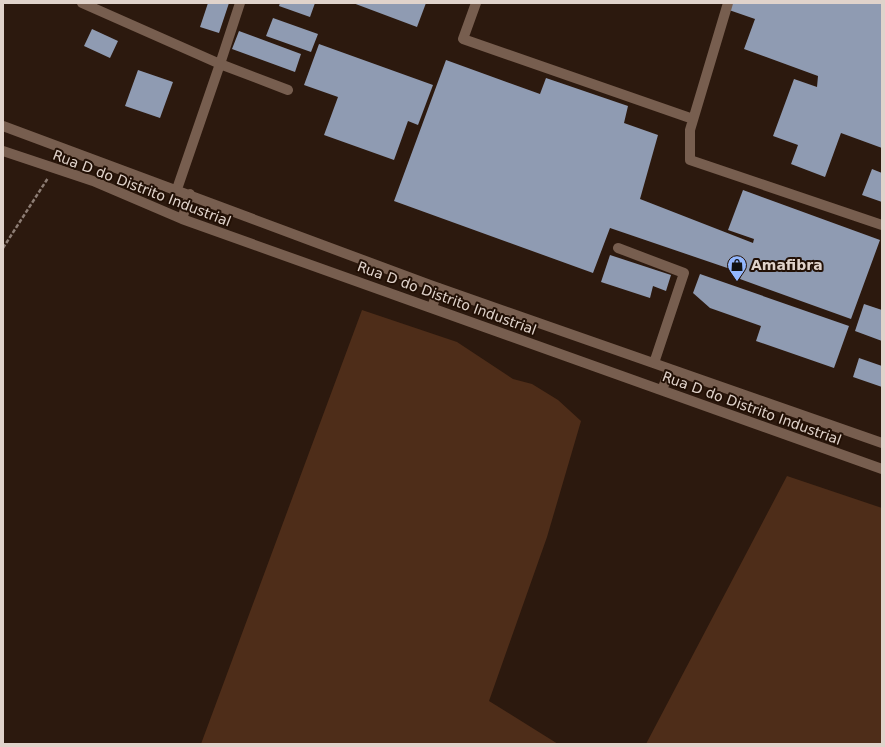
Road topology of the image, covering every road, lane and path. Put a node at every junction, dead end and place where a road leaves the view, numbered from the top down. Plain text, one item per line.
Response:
1 (82, 3) edge
2 (240, 3) edge
3 (476, 3) edge
4 (728, 3) edge
5 (220, 64) junction
6 (288, 90) dead end
7 (693, 119) junction
8 (3, 126) edge
9 (3, 151) edge
10 (53, 169) junction
11 (176, 189) junction
12 (190, 194) junction
13 (182, 219) junction
14 (882, 225) edge
15 (3, 248) edge
16 (618, 248) dead end
17 (439, 288) junction
18 (432, 307) junction
19 (654, 363) junction
20 (670, 369) junction
21 (662, 390) junction
22 (882, 443) edge
23 (882, 469) edge

1 - 5 street
2 - 5 street
3 - 7 street
4 - 7 street
5 - 6 street
5 - 11 street
7 - 14 street
8 - 11 street, Rua D do Distrito Industrial
9 - 10 street, Rua D do Distrito Industrial
10 - 13 street, Rua D do Distrito Industrial
10 - 15 path
11 - 12 street, Rua D do Distrito Industrial
12 - 13 street
12 - 17 street, Rua D do Distrito Industrial
13 - 18 street, Rua D do Distrito Industrial
16 - 19 street
17 - 18 street
17 - 19 street, Rua D do Distrito Industrial
18 - 21 street, Rua D do Distrito Industrial
19 - 20 street, Rua D do Distrito Industrial
20 - 21 street
20 - 22 street, Rua D do Distrito Industrial
21 - 23 street, Rua D do Distrito Industrial

